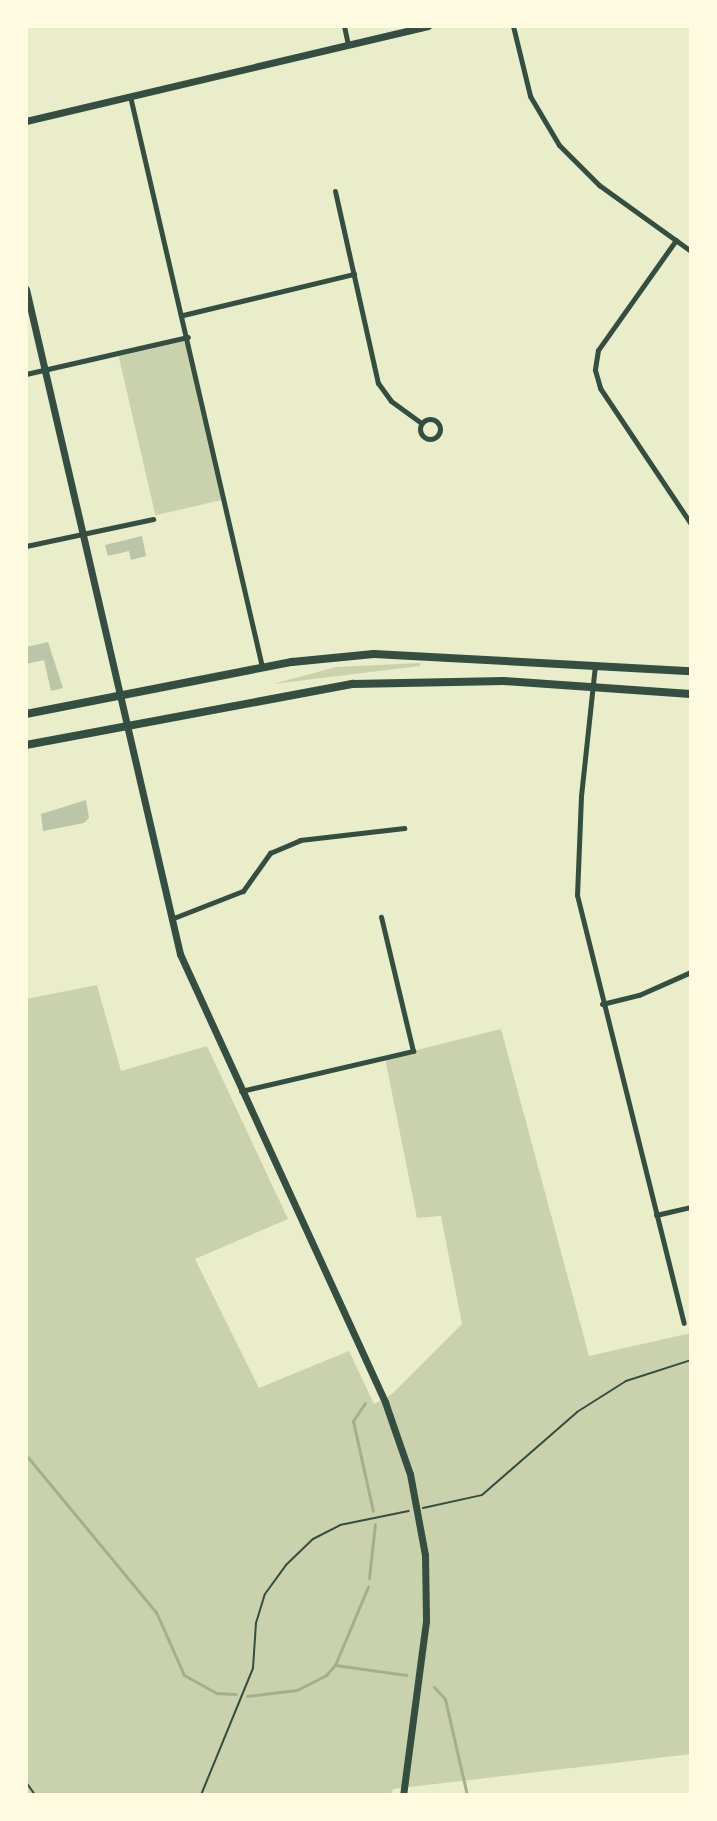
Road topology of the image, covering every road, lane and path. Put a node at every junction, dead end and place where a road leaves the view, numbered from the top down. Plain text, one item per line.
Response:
1 (344, 26) edge
2 (428, 26) edge
3 (513, 26) edge
4 (348, 45) junction
5 (130, 96) junction
6 (26, 121) edge
7 (335, 191) dead end
8 (676, 240) junction
9 (691, 251) edge
10 (354, 274) junction
11 (26, 289) edge
12 (183, 315) junction
13 (188, 337) junction
14 (45, 370) junction
15 (26, 374) edge
16 (421, 423) junction
17 (153, 519) dead end
18 (691, 524) edge
19 (82, 534) junction
20 (26, 546) edge
21 (595, 664) junction
22 (262, 667) junction
23 (691, 671) edge
24 (593, 685) junction
25 (691, 694) edge
26 (120, 696) junction
27 (26, 714) edge
28 (126, 724) junction
29 (26, 745) edge
30 (404, 828) dead end
31 (381, 917) dead end
32 (171, 919) junction
33 (691, 972) edge
34 (602, 1004) junction
35 (241, 1092) junction
36 (691, 1207) edge
37 (656, 1215) junction
38 (684, 1323) dead end
39 (691, 1360) edge
40 (452, 1503) dead end
41 (382, 1516) dead end
42 (26, 1782) edge
43 (35, 1795) edge
44 (201, 1795) edge
45 (403, 1795) edge

1 - 4 street
2 - 4 main road
3 - 8 street
4 - 5 main road
5 - 6 main road
5 - 12 street
7 - 10 street
8 - 9 street
8 - 18 street
10 - 12 street
10 - 16 street
11 - 14 main road
12 - 13 street
13 - 14 street
13 - 22 street
14 - 15 street
14 - 19 main road
16 - 16 street
17 - 19 street
19 - 20 street
19 - 26 main road
21 - 22 main road
21 - 23 main road
21 - 24 street
22 - 26 main road
24 - 25 main road
24 - 28 main road
24 - 34 street
26 - 27 main road
26 - 28 main road
28 - 29 main road
28 - 32 main road
30 - 32 street
31 - 35 street
32 - 35 main road
33 - 34 street
34 - 37 street
35 - 45 main road
36 - 37 street
37 - 38 street
39 - 40 path
41 - 44 path
42 - 43 path

